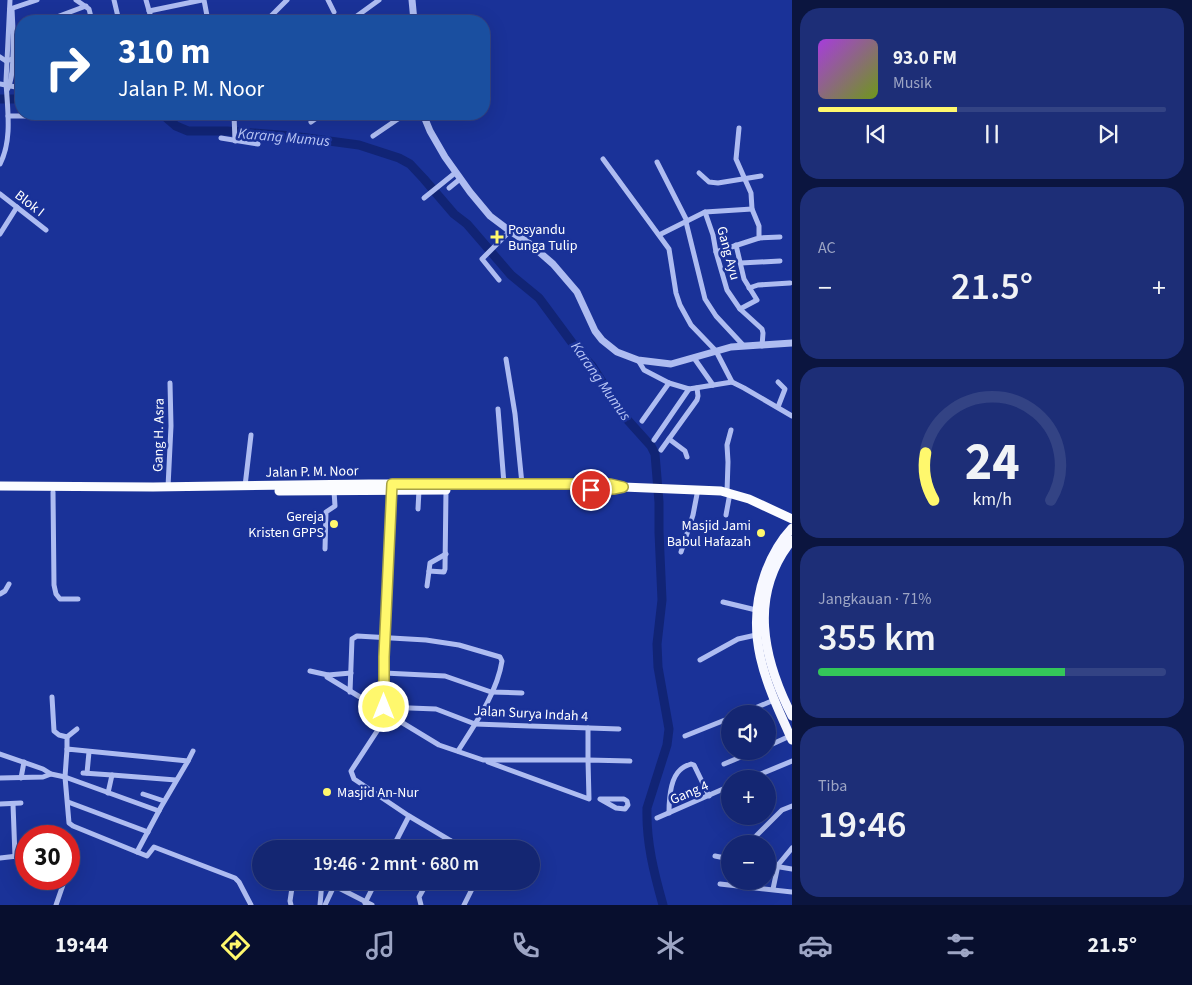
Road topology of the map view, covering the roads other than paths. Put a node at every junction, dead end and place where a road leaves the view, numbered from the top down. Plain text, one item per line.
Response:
1 (37, 0) edge
2 (76, 0) edge
3 (114, 0) edge
4 (146, 0) edge
5 (203, 0) edge
6 (287, 0) edge
7 (328, 0) edge
8 (379, 0) edge
9 (412, 0) edge
10 (11, 6) edge
11 (86, 6) junction
12 (149, 11) junction
13 (334, 12) dead end
14 (62, 15) edge
15 (91, 15) edge
16 (116, 15) edge
17 (150, 15) edge
18 (207, 15) edge
19 (272, 15) edge
20 (358, 15) edge
21 (413, 15) edge
22 (13, 33) joint
23 (0, 57) edge
24 (15, 58) edge
25 (9, 60) junction
26 (6, 88) edge
27 (8, 115) junction
28 (15, 115) edge
29 (234, 120) edge
30 (314, 120) edge
31 (398, 120) edge
32 (425, 120) edge
33 (311, 122) dead end
34 (739, 128) dead end
35 (373, 136) dead end
36 (221, 138) dead end
37 (235, 139) junction
38 (258, 144) dead end
39 (603, 159) dead end
40 (657, 162) dead end
41 (0, 164) edge
42 (699, 173) dead end
43 (457, 176) junction
44 (761, 176) dead end
45 (744, 179) junction
46 (449, 188) dead end
47 (0, 194) edge
48 (425, 197) dead end
49 (17, 207) junction
50 (752, 209) junction
51 (705, 212) junction
52 (686, 222) junction
53 (46, 230) dead end
54 (510, 231) junction
55 (0, 234) edge
56 (659, 235) junction
57 (780, 237) dead end
58 (759, 238) junction
59 (736, 245) junction
60 (716, 252) junction
61 (780, 260) dead end
62 (741, 263) junction
63 (499, 280) dead end
64 (790, 283) dead end
65 (748, 288) junction
66 (740, 309) junction
67 (792, 343) edge
68 (743, 345) junction
69 (762, 346) junction
70 (716, 351) junction
71 (694, 358) junction
72 (506, 359) dead end
73 (638, 360) junction
74 (732, 382) junction
75 (778, 382) dead end
76 (170, 383) dead end
77 (669, 383) junction
78 (713, 385) junction
79 (697, 388) junction
80 (688, 389) junction
81 (778, 407) junction
82 (498, 408) dead end
83 (792, 416) edge
84 (642, 421) dead end
85 (731, 430) dead end
86 (251, 435) dead end
87 (669, 439) junction
88 (654, 440) dead end
89 (662, 450) dead end
90 (687, 457) dead end
91 (522, 484) junction
92 (0, 486) edge
93 (502, 486) junction
94 (168, 487) junction
95 (392, 487) junction
96 (623, 487) junction
97 (247, 488) junction
98 (66, 489) junction
99 (698, 489) junction
100 (419, 490) junction
101 (446, 490) junction
102 (0, 491) edge
103 (334, 491) junction
104 (54, 492) junction
105 (729, 493) junction
106 (418, 509) dead end
107 (726, 515) dead end
108 (792, 519) edge
109 (792, 528) edge
110 (790, 546) edge
111 (325, 549) dead end
112 (681, 552) dead end
113 (446, 554) junction
114 (429, 571) junction
115 (9, 584) dead end
116 (427, 586) dead end
117 (0, 594) edge
118 (78, 598) dead end
119 (723, 602) dead end
120 (756, 610) junction
121 (756, 635) junction
122 (385, 639) junction
123 (700, 660) dead end
124 (310, 671) dead end
125 (351, 673) junction
126 (384, 674) junction
127 (328, 675) junction
128 (350, 692) junction
129 (491, 692) junction
130 (522, 693) dead end
131 (52, 697) dead end
132 (774, 700) junction
133 (762, 705) edge
134 (384, 709) junction
135 (792, 716) edge
136 (721, 722) edge
137 (475, 724) junction
138 (588, 728) junction
139 (77, 729) dead end
140 (619, 729) dead end
141 (685, 736) dead end
142 (67, 737) junction
143 (791, 738) edge
144 (776, 743) edge
145 (67, 750) junction
146 (194, 751) dead end
147 (458, 751) junction
148 (89, 752) junction
149 (0, 754) edge
150 (483, 760) junction
151 (588, 760) junction
152 (734, 760) edge
153 (188, 761) junction
154 (630, 761) dead end
155 (792, 761) edge
156 (24, 762) junction
157 (724, 764) dead end
158 (770, 770) edge
159 (65, 772) junction
160 (51, 774) junction
161 (112, 775) junction
162 (0, 778) edge
163 (21, 778) junction
164 (176, 780) junction
165 (109, 788) junction
166 (721, 790) edge
167 (143, 794) dead end
168 (709, 796) junction
169 (588, 799) junction
170 (600, 799) junction
171 (68, 802) junction
172 (22, 803) dead end
173 (0, 804) edge
174 (13, 804) junction
175 (162, 806) junction
176 (792, 806) edge
177 (669, 813) junction
178 (409, 816) junction
179 (657, 818) dead end
180 (148, 832) junction
181 (757, 835) edge
182 (397, 840) edge
183 (449, 840) edge
184 (792, 848) edge
185 (137, 852) junction
186 (715, 856) dead end
187 (15, 857) joint
188 (721, 857) edge
189 (0, 858) edge
190 (778, 867) junction
191 (792, 869) edge
192 (776, 876) edge
193 (776, 889) edge
194 (61, 890) edge
195 (292, 890) edge
196 (322, 890) edge
197 (332, 890) edge
198 (341, 890) edge
199 (371, 890) edge
200 (423, 890) edge
201 (472, 890) edge
202 (792, 892) edge
203 (364, 903) edge
204 (56, 905) edge
205 (251, 905) edge
206 (291, 905) edge
207 (320, 905) edge
208 (325, 905) edge
209 (372, 905) edge
210 (421, 905) edge
211 (464, 905) edge

1 - 10 street
2 - 11 street
3 - 16 street
4 - 12 street
5 - 12 street
5 - 18 street
6 - 19 street
7 - 13 street
8 - 20 street
9 - 21 street
10 - 22 street
10 - 25 street
11 - 14 street
11 - 15 street
12 - 17 street
22 - 25 street
23 - 25 street
24 - 25 street
25 - 26 street
26 - 27 street
27 - 28 street
27 - 41 street
29 - 37 street
30 - 33 street
31 - 35 street
32 - 43 street
34 - 45 street
36 - 37 street
37 - 38 street
39 - 56 street
40 - 52 street
42 - 45 street
43 - 46 street
43 - 48 street
43 - 54 street
44 - 45 street
45 - 50 street
47 - 49 street, Blok I
49 - 53 street, Blok I
49 - 55 street
50 - 51 street
50 - 58 street
51 - 52 street
51 - 60 street, Gang Ayu
52 - 56 street
52 - 68 street
54 - 63 street
54 - 73 street
56 - 70 street
57 - 58 street
58 - 59 street
59 - 60 street
59 - 62 street
60 - 66 street, Gang Ayu
61 - 62 street
62 - 65 street
64 - 65 street
65 - 66 street
66 - 69 street, Gang Ayu
67 - 69 street
68 - 69 street
68 - 70 street
70 - 71 street
70 - 74 street
71 - 73 street
71 - 78 street
72 - 91 street
73 - 77 street
74 - 78 street
74 - 81 street
75 - 81 street
76 - 94 street, Gang H. Asra
77 - 80 street
77 - 84 street
78 - 79 street
79 - 80 street
79 - 87 street
80 - 88 street
81 - 83 street
82 - 93 street
85 - 105 street
86 - 97 street
87 - 89 street
87 - 90 street
91 - 93 highway, Jalan P. M. Noor
91 - 96 highway, Jalan P. M. Noor
92 - 98 highway, Jalan P. M. Noor
93 - 95 highway, Jalan P. M. Noor
93 - 96 highway, Jalan P. M. Noor
93 - 101 highway, Jalan P. M. Noor
94 - 97 highway, Jalan P. M. Noor
94 - 98 highway, Jalan P. M. Noor
95 - 97 highway, Jalan P. M. Noor
95 - 100 highway, Jalan P. M. Noor
95 - 103 highway, Jalan P. M. Noor
95 - 122 street
96 - 99 highway, Jalan P. M. Noor
97 - 98 highway, Jalan P. M. Noor
97 - 103 highway, Jalan P. M. Noor
98 - 104 highway, Jalan P. M. Noor
99 - 105 highway, Jalan P. M. Noor
99 - 112 street
100 - 101 highway, Jalan P. M. Noor
100 - 106 street
101 - 113 street
102 - 104 highway, Jalan P. M. Noor
103 - 111 street
104 - 118 street
105 - 107 street
105 - 108 highway, Jalan P. M. Noor
109 - 120 main road
110 - 135 main road
113 - 114 street
113 - 114 street
114 - 116 street
115 - 117 street
119 - 120 street
120 - 121 main road
121 - 123 street
121 - 132 main road
122 - 125 street
122 - 126 street
122 - 129 street
124 - 127 street
125 - 127 street
125 - 128 street
126 - 129 street
126 - 134 street
127 - 128 street
128 - 134 street
129 - 130 street
129 - 137 street
131 - 142 street
132 - 133 street
132 - 143 main road
134 - 137 street, Jalan Surya Indah 4
134 - 147 street
134 - 178 street
136 - 141 street
137 - 138 street, Jalan Surya Indah 4
137 - 147 street
138 - 140 street, Jalan Surya Indah 4
138 - 151 street
139 - 142 street
142 - 145 street
143 - 144 street
145 - 148 street
145 - 159 street
146 - 153 street
147 - 150 street
148 - 153 street
148 - 161 street
149 - 156 street
150 - 151 street
150 - 169 street
151 - 154 street
151 - 169 street
152 - 157 street
153 - 164 street
155 - 158 street
156 - 160 street
156 - 163 street
159 - 160 street
159 - 165 street
159 - 171 street
160 - 163 street
161 - 164 street
161 - 165 street
162 - 163 street
164 - 175 street
165 - 175 street
166 - 168 street, Gang 4
167 - 175 street
168 - 177 street, Gang 4
168 - 177 street
169 - 170 street
170 - 170 street
171 - 180 street
171 - 185 street
172 - 174 street
173 - 174 street
174 - 187 street
175 - 180 street
176 - 181 street
177 - 179 street, Gang 4
178 - 182 street
178 - 183 street
180 - 185 street
184 - 190 street
185 - 205 street
186 - 188 street
187 - 189 street
190 - 191 street
190 - 192 street
193 - 202 street
194 - 204 street
195 - 206 street
196 - 207 street
197 - 208 street
198 - 203 street
199 - 203 street
200 - 210 street
201 - 211 street
203 - 209 street

